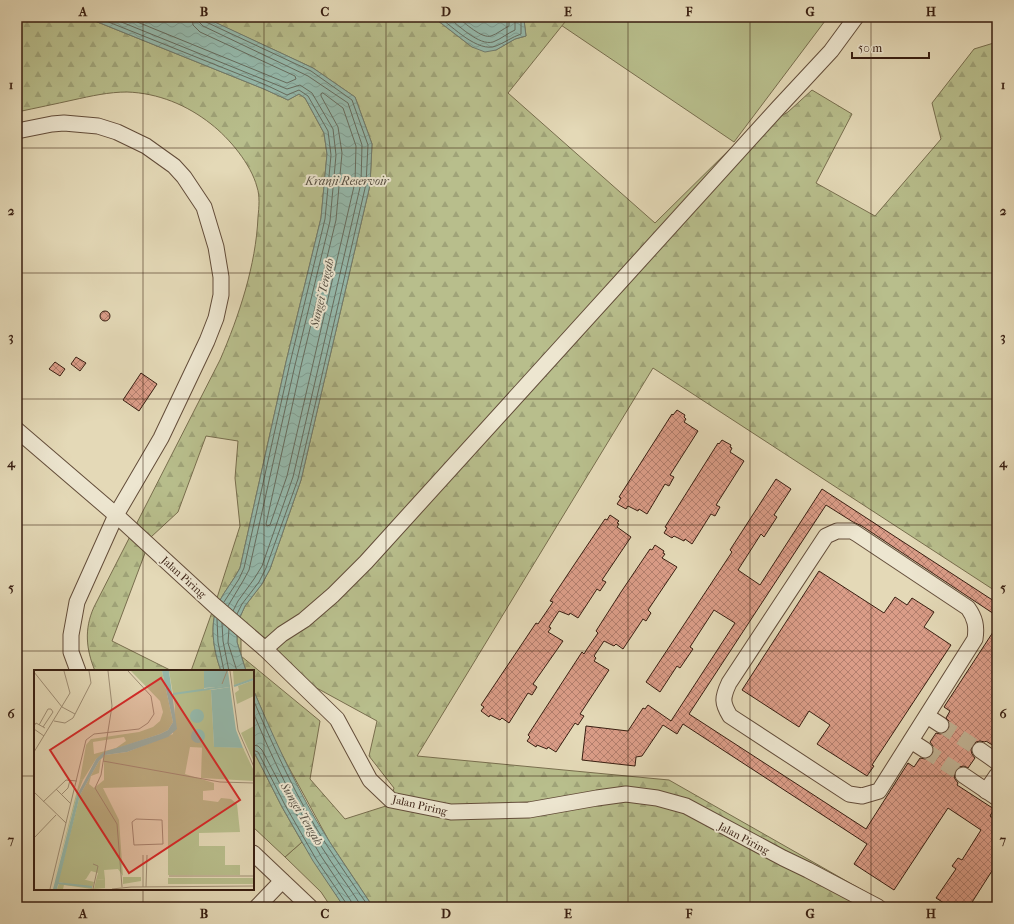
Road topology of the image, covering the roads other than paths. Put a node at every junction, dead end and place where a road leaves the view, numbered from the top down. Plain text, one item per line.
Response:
1 (856, 17) edge
2 (17, 131) edge
3 (17, 430) edge
4 (116, 515) junction
5 (265, 649) junction
6 (78, 670) edge
7 (927, 716) junction
8 (941, 725) tunnel mouth
9 (911, 741) junction
10 (925, 750) tunnel mouth
11 (980, 750) tunnel mouth
12 (997, 762) edge
13 (964, 775) tunnel mouth
14 (997, 775) edge
15 (992, 795) edge
16 (254, 854) edge
17 (282, 881) junction
18 (257, 907) edge
19 (310, 907) edge
20 (878, 907) edge

1 - 5 lane
2 - 4 lane
3 - 4 lane, Jalan Piring
4 - 5 lane, Jalan Piring
4 - 6 lane
5 - 20 lane, Jalan Piring
7 - 8 lane
7 - 9 lane
7 - 9 lane
9 - 10 lane
11 - 12 lane
13 - 15 lane
14 - 15 lane
16 - 17 lane
17 - 18 lane
17 - 19 lane

